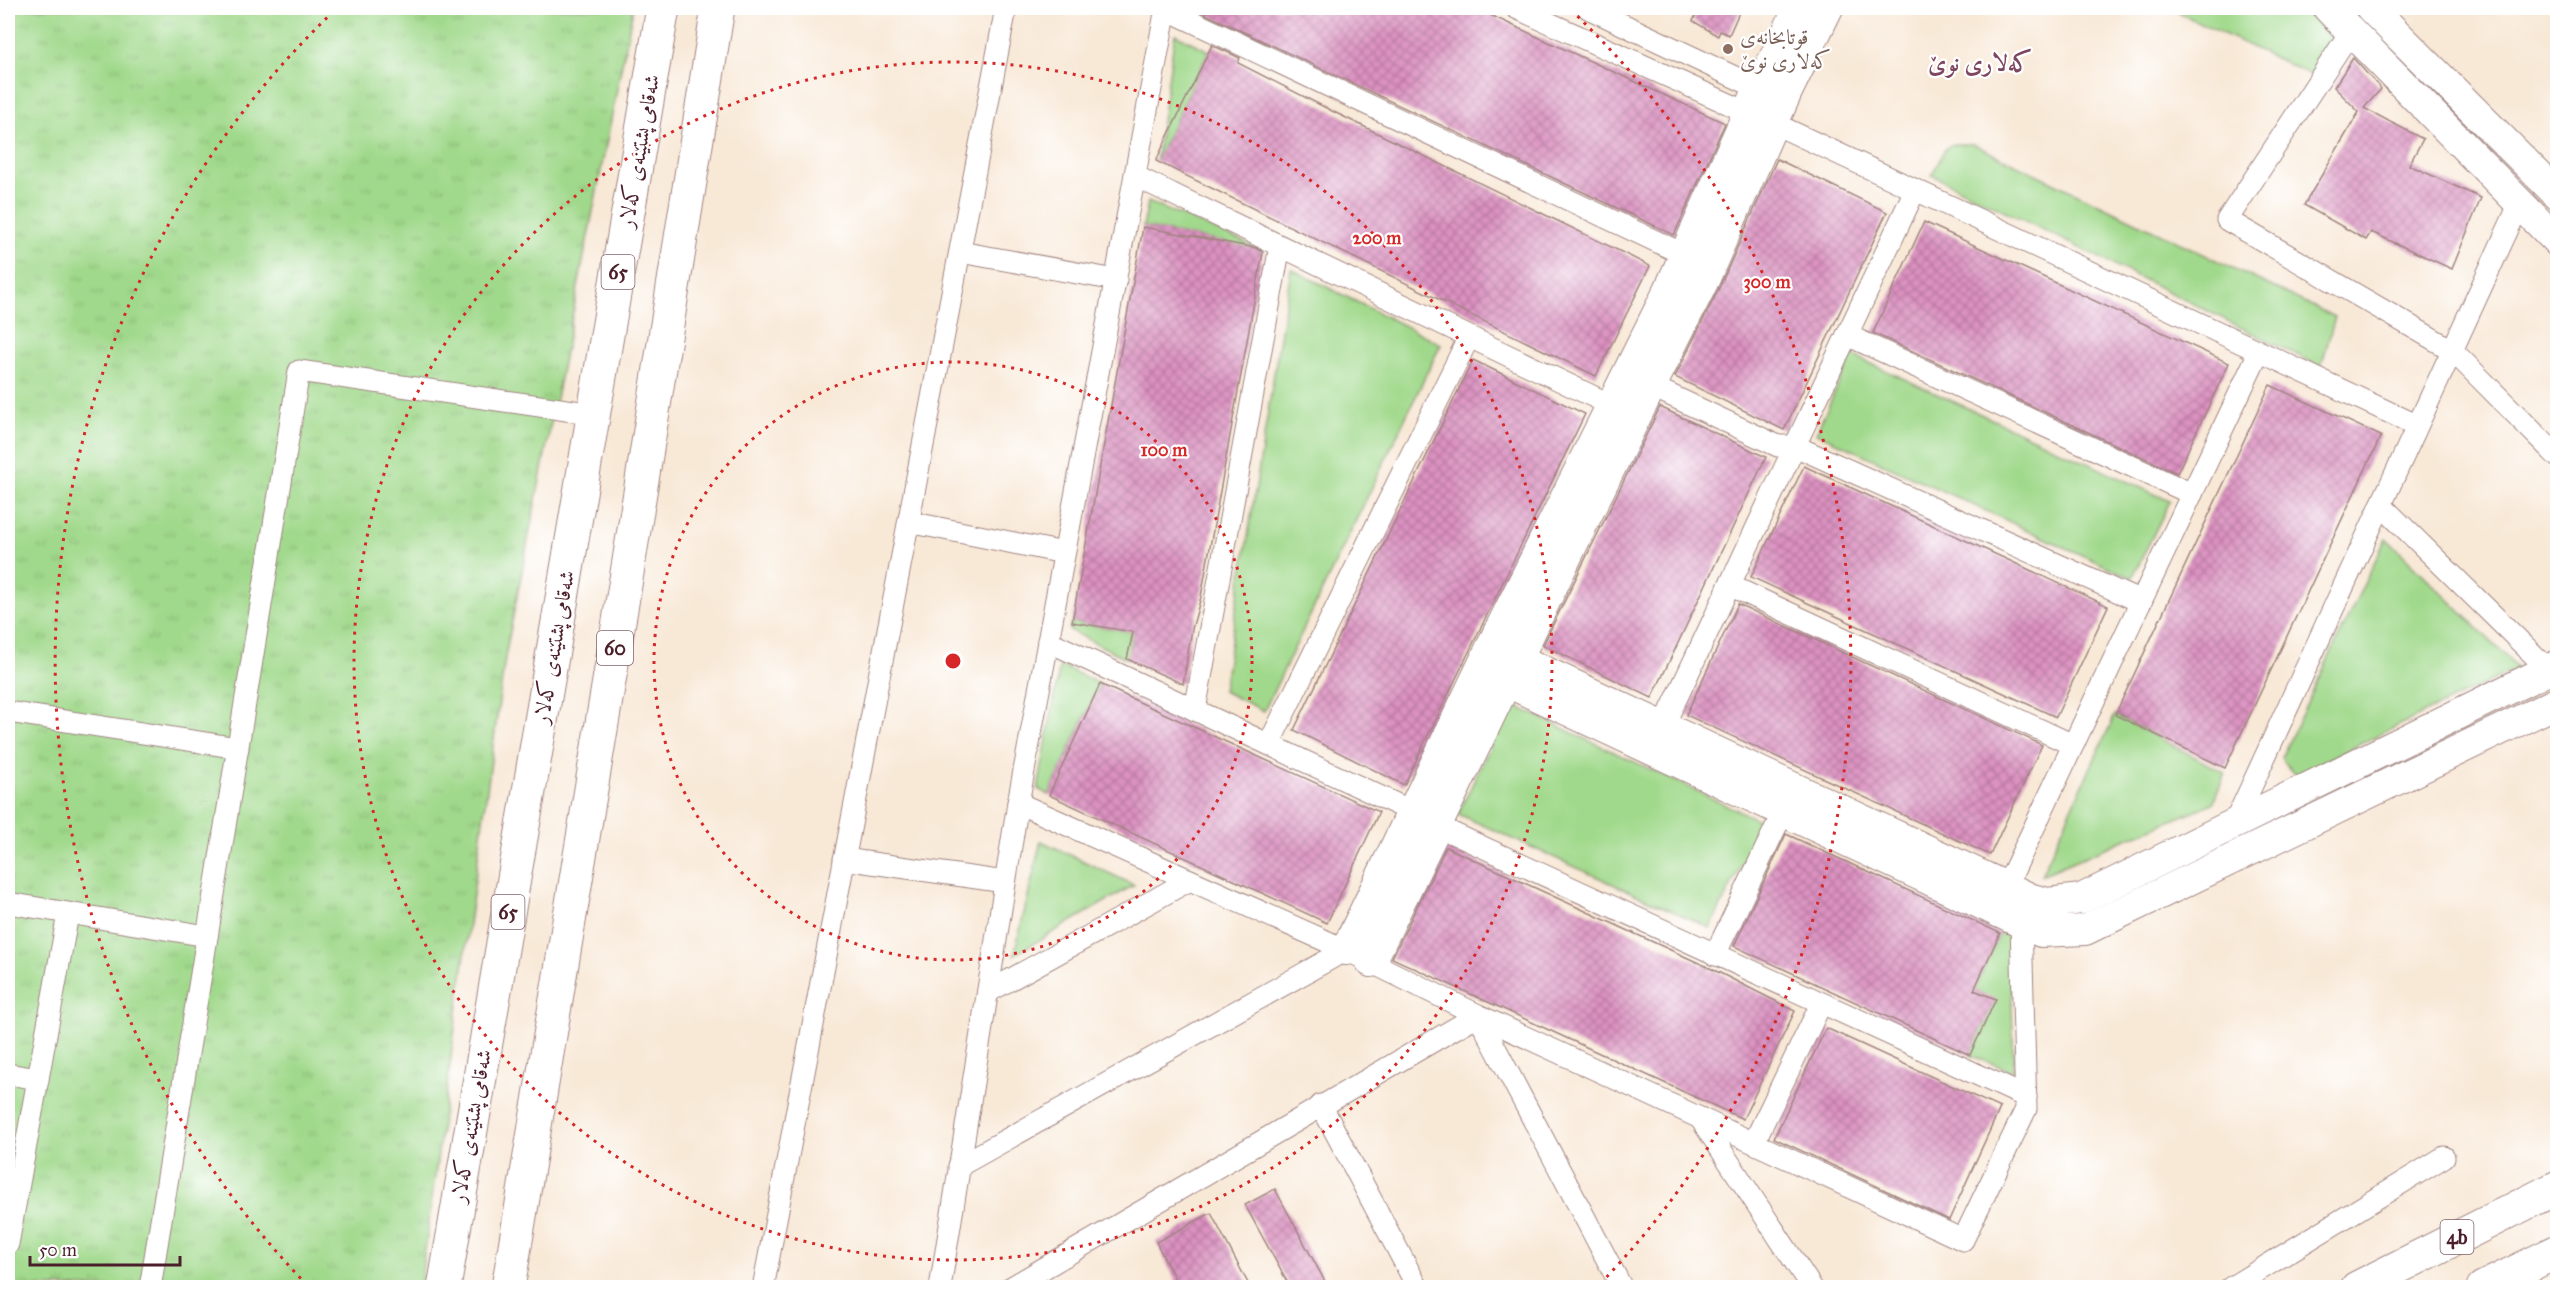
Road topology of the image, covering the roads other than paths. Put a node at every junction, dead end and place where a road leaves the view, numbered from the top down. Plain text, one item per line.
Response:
1 (663, 8) edge
2 (718, 8) edge
3 (1006, 8) edge
4 (1166, 8) edge
5 (1516, 8) edge
6 (1588, 8) edge
7 (1799, 8) edge
8 (1828, 8) edge
9 (2328, 8) edge
10 (2371, 8) edge
11 (2351, 31) junction
12 (2396, 34) junction
13 (2375, 56) junction
14 (1761, 108) junction
15 (1135, 176) junction
16 (1915, 190) junction
17 (2558, 195) edge
18 (2520, 203) junction
19 (2558, 242) edge
20 (1280, 246) junction
21 (960, 252) junction
22 (1685, 255) junction
23 (1116, 279) junction
24 (1847, 335) junction
25 (1469, 337) junction
26 (2452, 350) junction
27 (2259, 352) junction
28 (1651, 386) junction
29 (1611, 405) junction
30 (594, 414) junction
31 (2416, 425) junction
32 (1795, 446) junction
33 (2558, 457) edge
34 (2192, 494) junction
35 (2381, 505) junction
36 (909, 522) junction
37 (1064, 553) junction
38 (1729, 585) junction
39 (2141, 602) junction
40 (1048, 641) junction
41 (2553, 667) edge
42 (1513, 671) junction
43 (2558, 702) edge
44 (1195, 710) junction
45 (8, 712) edge
46 (1663, 727) junction
47 (1269, 744) junction
48 (2073, 745) junction
49 (238, 748) junction
50 (1018, 803) junction
51 (1783, 812) junction
52 (1425, 819) junction
53 (2235, 822) junction
54 (1885, 845) junction
55 (844, 859) junction
56 (1190, 880) junction
57 (1005, 882) junction
58 (8, 903) edge
59 (2019, 903) junction
60 (68, 914) junction
61 (207, 936) junction
62 (1714, 955) junction
63 (1359, 956) junction
64 (988, 992) junction
65 (1821, 1004) junction
66 (1478, 1015) junction
67 (8, 1074) edge
68 (38, 1079) junction
69 (2026, 1097) junction
70 (1321, 1105) junction
71 (1699, 1117) junction
72 (1754, 1142) junction
73 (2444, 1157) dead end
74 (959, 1167) junction
75 (2558, 1187) edge
76 (8, 1244) edge
77 (2558, 1251) edge
78 (150, 1287) edge
79 (444, 1287) edge
80 (508, 1287) edge
81 (763, 1287) edge
82 (939, 1287) edge
83 (1010, 1287) edge
84 (1418, 1287) edge
85 (1622, 1287) edge
86 (1812, 1287) edge
87 (2230, 1287) edge
88 (2357, 1287) edge
89 (2483, 1287) edge

1 - 30 highway, شەقامی پشتێنەی کەلار / 65
2 - 80 highway, 60
3 - 21 street
4 - 15 street
4 - 22 street
5 - 14 street
6 - 14 street
7 - 14 street
8 - 14 street
9 - 11 street
10 - 12 street
11 - 13 street
11 - 26 street
12 - 13 street
12 - 17 street
13 - 18 street
14 - 16 street
14 - 22 street
14 - 28 street
15 - 20 street
15 - 23 street
16 - 24 street
16 - 27 street
18 - 19 street
18 - 26 street
20 - 25 street
20 - 44 street
21 - 23 street
21 - 36 street
22 - 29 street
23 - 37 street
24 - 32 street
24 - 34 street
25 - 29 street
25 - 47 street
26 - 31 street
26 - 33 street
27 - 31 street
27 - 34 street
28 - 32 street
28 - 42 street
29 - 52 street
30 - 49 street
30 - 79 highway, شەقامی پشتێنەی کەلار / 65
31 - 35 street
32 - 38 street
32 - 39 street
34 - 39 street
35 - 41 street
35 - 53 street
36 - 37 street
36 - 55 street
37 - 40 street
38 - 46 street
38 - 48 street
39 - 48 street
40 - 44 street
40 - 50 street
41 - 53 street
42 - 46 street
42 - 51 street
42 - 52 street
43 - 59 street
44 - 47 street
45 - 49 street
46 - 54 street
47 - 52 street
48 - 59 street
49 - 61 street
50 - 56 street
50 - 57 street
51 - 54 street
51 - 62 street
52 - 62 street
52 - 63 street
53 - 59 street
54 - 59 street
54 - 59 street
55 - 57 street
55 - 81 street
56 - 63 street
56 - 64 street
57 - 64 street
58 - 60 street
59 - 69 street
60 - 61 street
60 - 68 street
61 - 78 street
62 - 65 street
63 - 66 street
63 - 74 street
64 - 74 street
65 - 69 street
65 - 72 street
66 - 70 street
66 - 71 street
66 - 85 street
67 - 68 street
68 - 76 street
69 - 72 street
70 - 83 street
70 - 84 street
71 - 72 street
71 - 86 street
73 - 87 street
74 - 82 street
75 - 88 highway, 4b
77 - 89 highway

